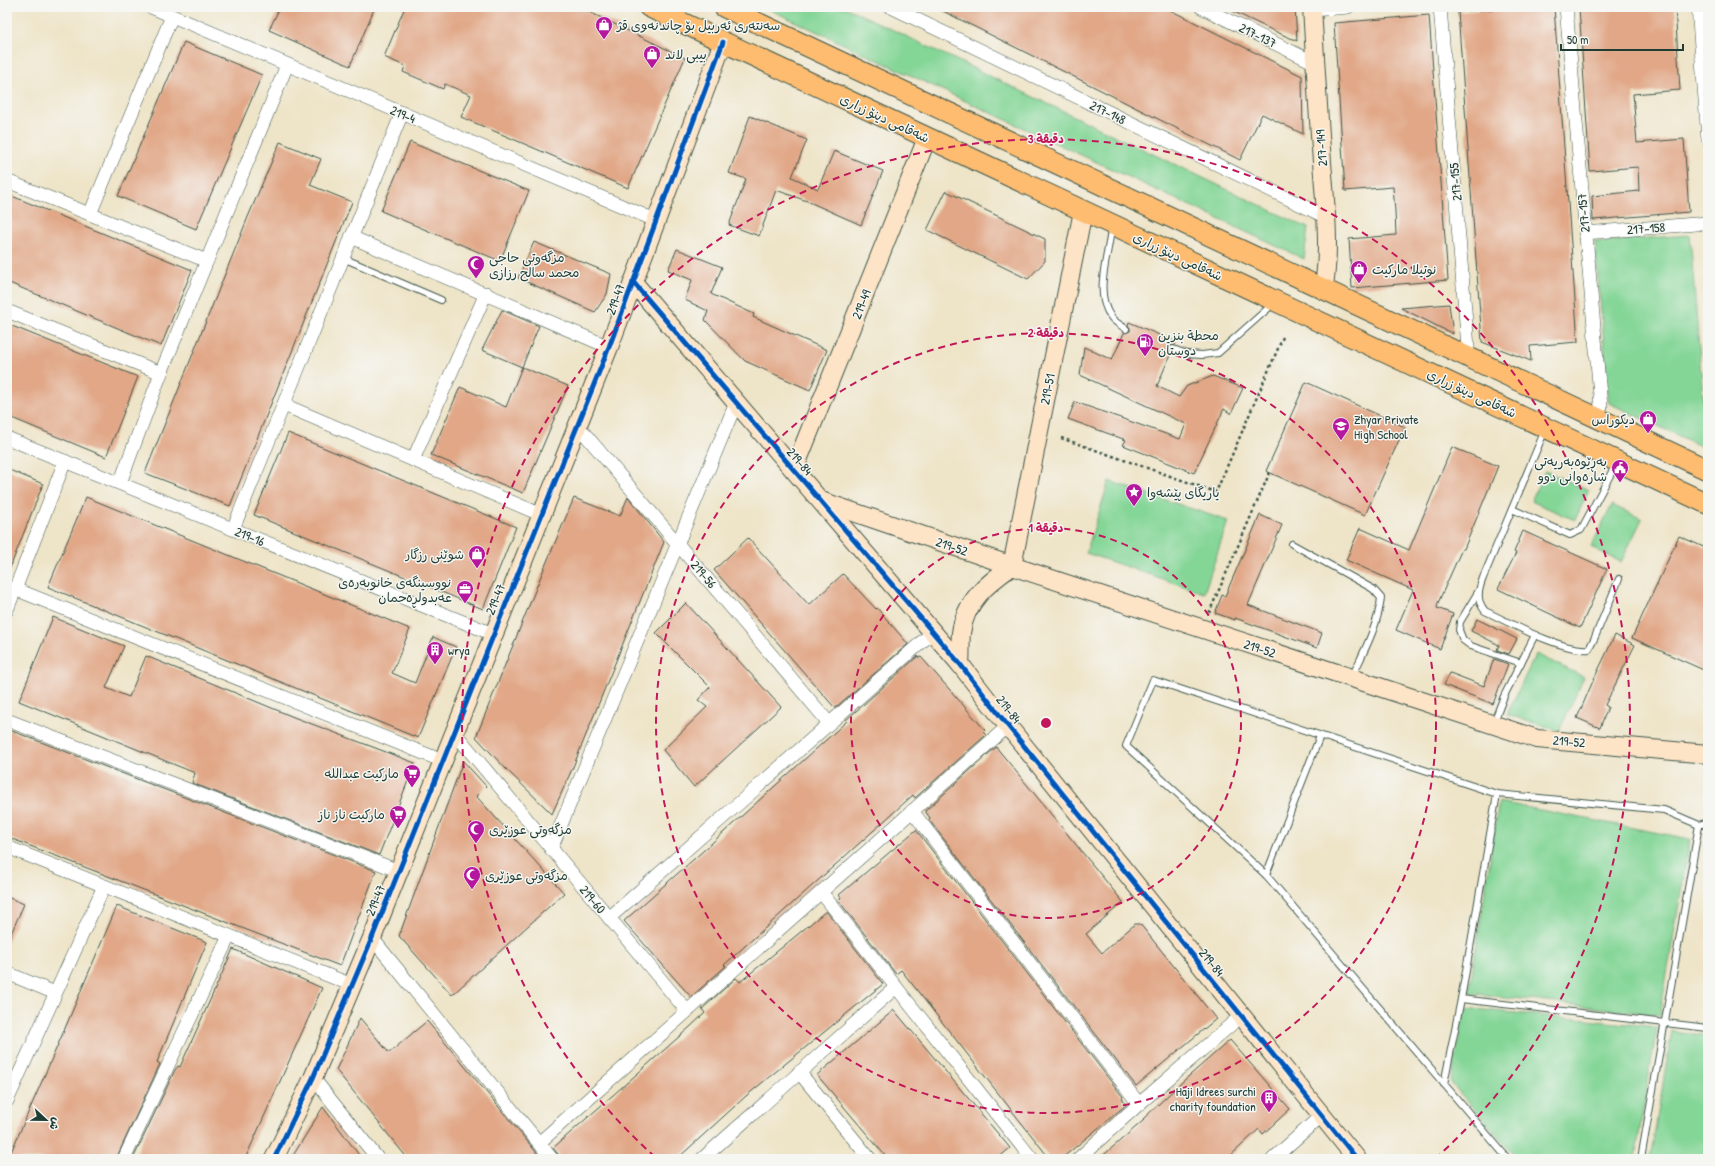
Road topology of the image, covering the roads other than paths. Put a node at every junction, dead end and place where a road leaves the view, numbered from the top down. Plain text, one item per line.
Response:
1 (151, 7) edge
2 (649, 7) edge
3 (724, 7) edge
4 (891, 7) edge
5 (1201, 7) edge
6 (1348, 7) edge
7 (1440, 7) edge
8 (1566, 7) edge
9 (1698, 7) edge
10 (1312, 8) edge
11 (172, 16) junction
12 (722, 42) junction
13 (1314, 63) junction
14 (287, 65) junction
15 (402, 113) junction
16 (1708, 134) edge
17 (927, 138) junction
18 (7, 181) edge
19 (1083, 212) junction
20 (90, 214) junction
21 (1326, 218) junction
22 (655, 220) junction
23 (1708, 223) edge
24 (1112, 225) junction
25 (1584, 233) junction
26 (351, 237) junction
27 (343, 258) junction
28 (207, 262) junction
29 (633, 282) junction
30 (1323, 290) junction
31 (486, 293) junction
32 (441, 300) dead end
33 (1276, 301) junction
34 (7, 311) edge
35 (1126, 329) dead end
36 (609, 347) junction
37 (1173, 348) dead end
38 (1466, 356) junction
39 (161, 373) junction
40 (736, 403) junction
41 (284, 405) junction
42 (1596, 417) junction
43 (578, 426) junction
44 (1546, 427) junction
45 (7, 438) edge
46 (413, 460) junction
47 (1618, 460) junction
48 (66, 461) junction
49 (794, 470) junction
50 (1708, 470) edge
51 (120, 483) junction
52 (820, 501) junction
53 (1708, 504) edge
54 (1512, 509) junction
55 (542, 514) junction
56 (233, 529) junction
57 (678, 544) junction
58 (1292, 544) dead end
59 (1012, 566) junction
60 (1619, 579) dead end
61 (15, 588) junction
62 (1478, 592) junction
63 (7, 610) edge
64 (933, 632) junction
65 (493, 634) junction
66 (1535, 635) junction
67 (1521, 663) junction
68 (960, 664) junction
69 (1352, 678) junction
70 (7, 720) edge
71 (829, 723) junction
72 (1493, 724) junction
73 (1008, 726) junction
74 (454, 732) junction
75 (1320, 736) junction
76 (1708, 754) edge
77 (443, 761) junction
78 (1497, 794) junction
79 (912, 811) junction
80 (1708, 822) edge
81 (1699, 825) junction
82 (7, 847) edge
83 (551, 849) junction
84 (399, 871) junction
85 (1266, 875) junction
86 (104, 886) junction
87 (821, 892) junction
88 (609, 918) junction
89 (229, 936) junction
90 (372, 938) junction
91 (7, 973) edge
92 (352, 985) junction
93 (896, 987) junction
94 (55, 993) junction
95 (1461, 999) junction
96 (687, 1011) junction
97 (1241, 1016) junction
98 (1664, 1022) junction
99 (1708, 1028) edge
100 (800, 1072) junction
101 (313, 1078) junction
102 (1444, 1084) junction
103 (7, 1101) edge
104 (1139, 1104) junction
105 (1322, 1115) junction
106 (539, 1143) junction
107 (124, 1159) edge
108 (274, 1159) edge
109 (378, 1159) edge
110 (552, 1159) edge
111 (702, 1159) edge
112 (870, 1159) edge
113 (1032, 1159) edge
114 (1078, 1159) edge
115 (1273, 1159) edge
116 (1358, 1159) edge
117 (1508, 1159) edge
118 (1641, 1159) edge

1 - 11 street, 219-4
2 - 12 main road, شەقامی دینۆ زراری
3 - 30 main road
4 - 21 street, 217-148
5 - 13 street, 217-137
6 - 10 street
7 - 38 street, 217-155
8 - 25 street, 217-157
9 - 16 street
10 - 13 street, 217-149
11 - 14 street, 219-4
11 - 20 street
12 - 17 main road, شەقامی دینۆ زراری
12 - 22 street, 219-47
13 - 21 street, 217-149
14 - 15 street, 219-4
14 - 28 street
15 - 22 street, 219-4
15 - 26 street
17 - 19 main road, شەقامی دینۆ زراری
17 - 49 street, 219-49
18 - 20 street
19 - 24 main road, شەقامی دینۆ زراری
19 - 59 street, 219-51
20 - 28 street
21 - 30 street, 217-149
22 - 29 street, 219-47
23 - 25 street, 217-158
24 - 33 main road, شەقامی دینۆ زراری
24 - 35 lane
25 - 42 street, 217-157
26 - 27 street
26 - 31 street
27 - 32 lane
27 - 41 street
28 - 39 street
29 - 36 street, 219-47
29 - 40 street, 219-84
30 - 38 main road
31 - 36 street
31 - 46 street
33 - 37 lane
33 - 44 main road, شەقامی دینۆ زراری
34 - 39 street
36 - 43 street, 219-47
38 - 42 main road
39 - 51 street
40 - 49 street, 219-84
40 - 57 street
41 - 46 street
41 - 56 street
42 - 50 main road
43 - 55 street, 219-47
43 - 57 street, 219-56
44 - 47 main road, شەقامی دینۆ زراری
44 - 54 lane
45 - 48 street, 219-16
46 - 55 street
47 - 53 main road, شەقامی دینۆ زراری
47 - 54 lane
48 - 51 street, 219-16
48 - 61 street
49 - 52 street, 219-84
51 - 56 street, 219-16
52 - 59 street, 219-52
52 - 64 street, 219-84
54 - 62 lane
55 - 65 street, 219-47
56 - 65 street, 219-16
57 - 71 street, 219-56
57 - 83 street
58 - 69 lane
59 - 68 street
59 - 69 street, 219-52
60 - 66 lane
61 - 63 street
61 - 77 street
62 - 66 lane
62 - 67 lane
64 - 68 street, 219-84
64 - 71 street
65 - 74 street, 219-47
66 - 67 lane
67 - 72 lane
68 - 73 street, 219-84
69 - 72 street, 219-52
70 - 84 street
71 - 88 street
72 - 76 street, 219-52
73 - 79 street
73 - 97 street, 219-84
74 - 77 street, 219-47
74 - 83 street, 219-60
75 - 78 lane
75 - 85 lane
75 - 85 lane
77 - 84 street, 219-47
78 - 81 lane
78 - 95 lane
79 - 87 street
79 - 104 street
80 - 81 lane
81 - 98 lane
82 - 86 street
83 - 88 street, 219-60
84 - 90 street, 219-47
85 - 102 lane
86 - 89 street
86 - 94 street
87 - 93 street
87 - 96 street
88 - 96 street, 219-60
89 - 92 street
89 - 107 street
90 - 92 street, 219-47
90 - 106 street
91 - 94 street
92 - 101 street, 219-47
93 - 100 street
93 - 113 street
94 - 103 street
95 - 98 lane
95 - 102 lane
96 - 106 street
97 - 104 street
97 - 105 street, 219-84
98 - 99 lane
98 - 118 lane
100 - 111 street
100 - 112 street
101 - 108 street, 219-47
101 - 109 street
102 - 117 lane
104 - 114 street
105 - 115 street
105 - 116 street, 219-84
106 - 110 street

